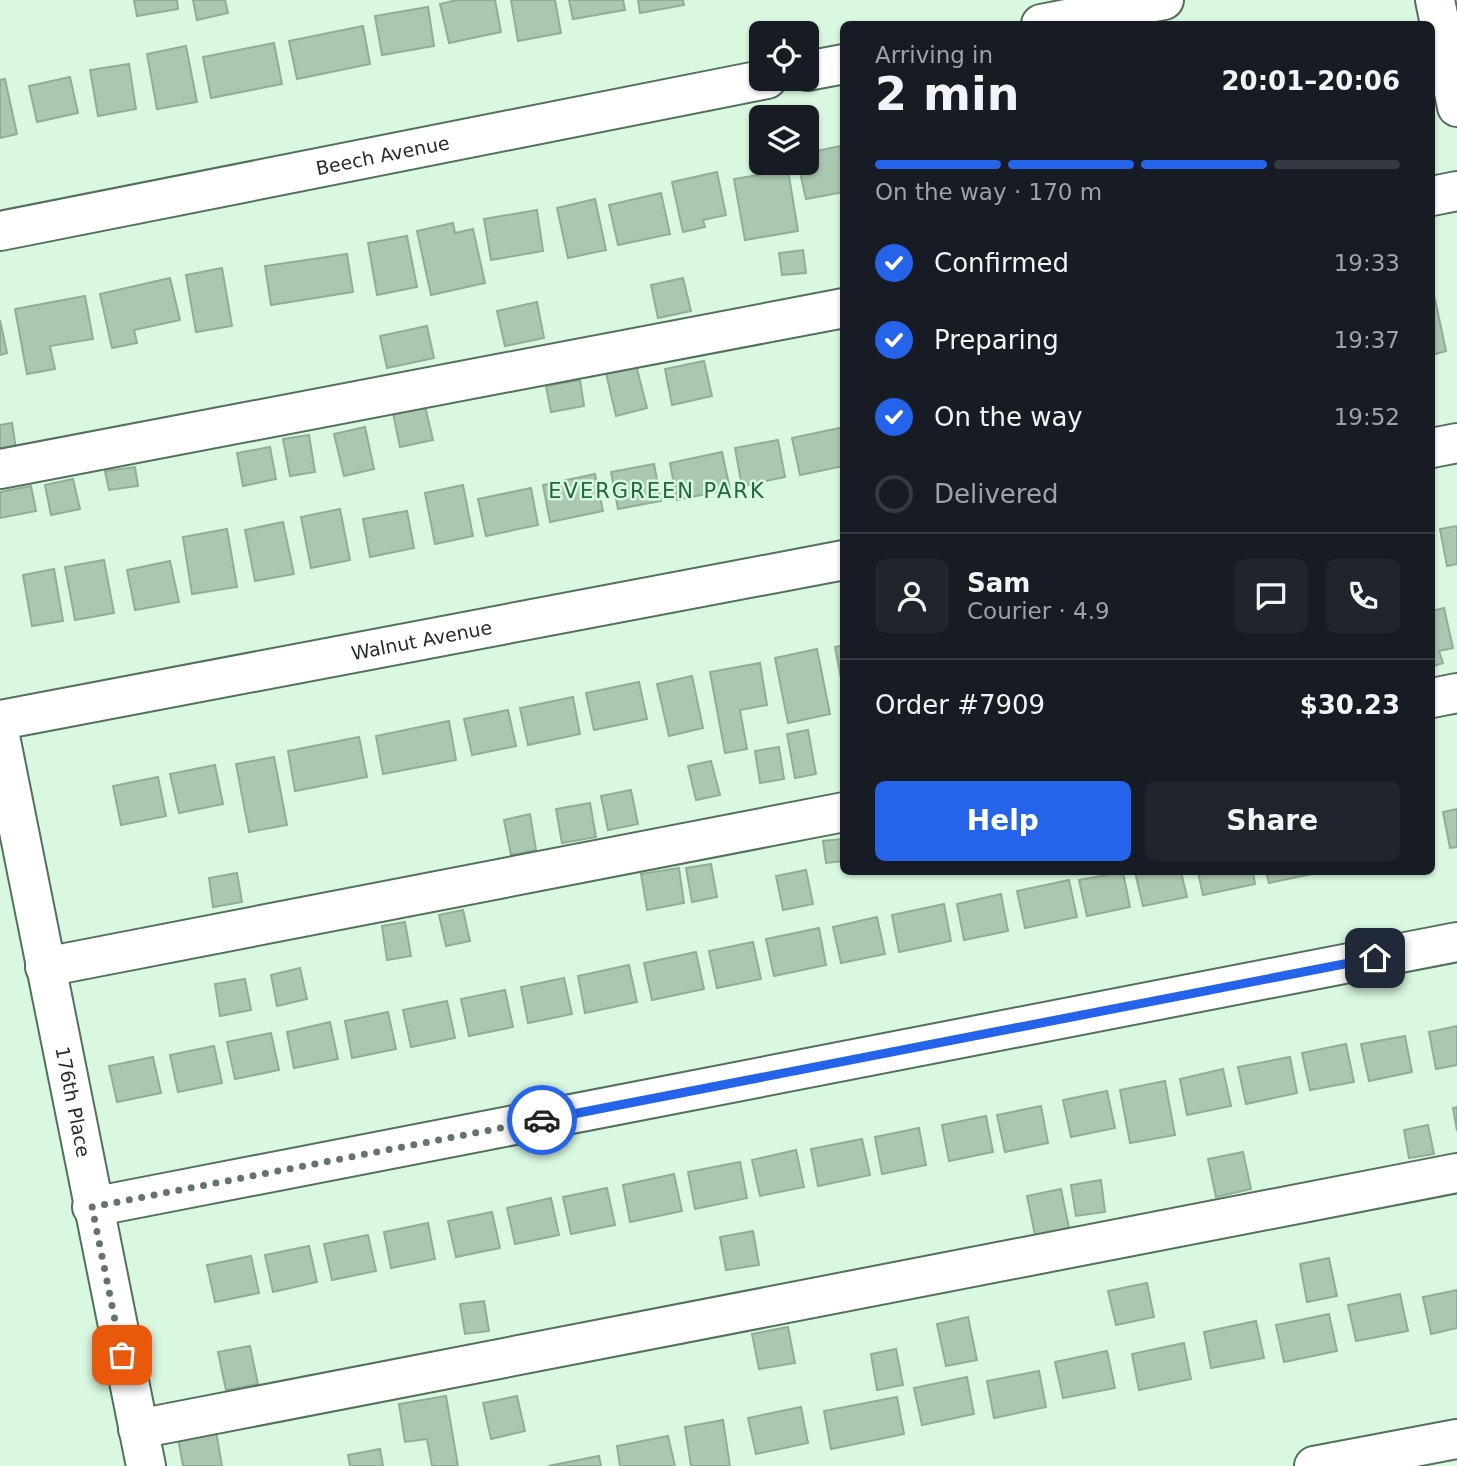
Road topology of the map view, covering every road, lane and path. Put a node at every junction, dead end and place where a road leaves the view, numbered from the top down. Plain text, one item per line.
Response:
1 (1164, 0) edge
2 (1435, 0) edge
3 (1056, 21) edge
4 (840, 65) edge
5 (819, 69) edge
6 (749, 83) edge
7 (1457, 107) edge
8 (1457, 191) edge
9 (1435, 195) edge
10 (0, 231) edge
11 (840, 309) edge
12 (1457, 443) edge
13 (1435, 447) edge
14 (0, 469) edge
15 (840, 561) edge
16 (1457, 693) edge
17 (1435, 697) edge
18 (0, 720) edge
19 (0, 736) edge
20 (840, 813) edge
21 (1457, 942) edge
22 (45, 967) junction
23 (1457, 1173) edge
24 (92, 1207) junction
25 (138, 1429) junction
26 (1457, 1438) edge
27 (146, 1466) edge
28 (1314, 1466) edge

1 - 3 street
2 - 7 street
4 - 5 street
6 - 10 street, Beech Avenue
8 - 9 street
11 - 14 street
12 - 13 street
15 - 18 street, Walnut Avenue
16 - 17 street
19 - 22 street, 176th Place
20 - 22 street
21 - 24 street
22 - 24 street, 176th Place
23 - 25 street
24 - 25 street, 176th Place
25 - 27 street, 176th Place
26 - 28 street

